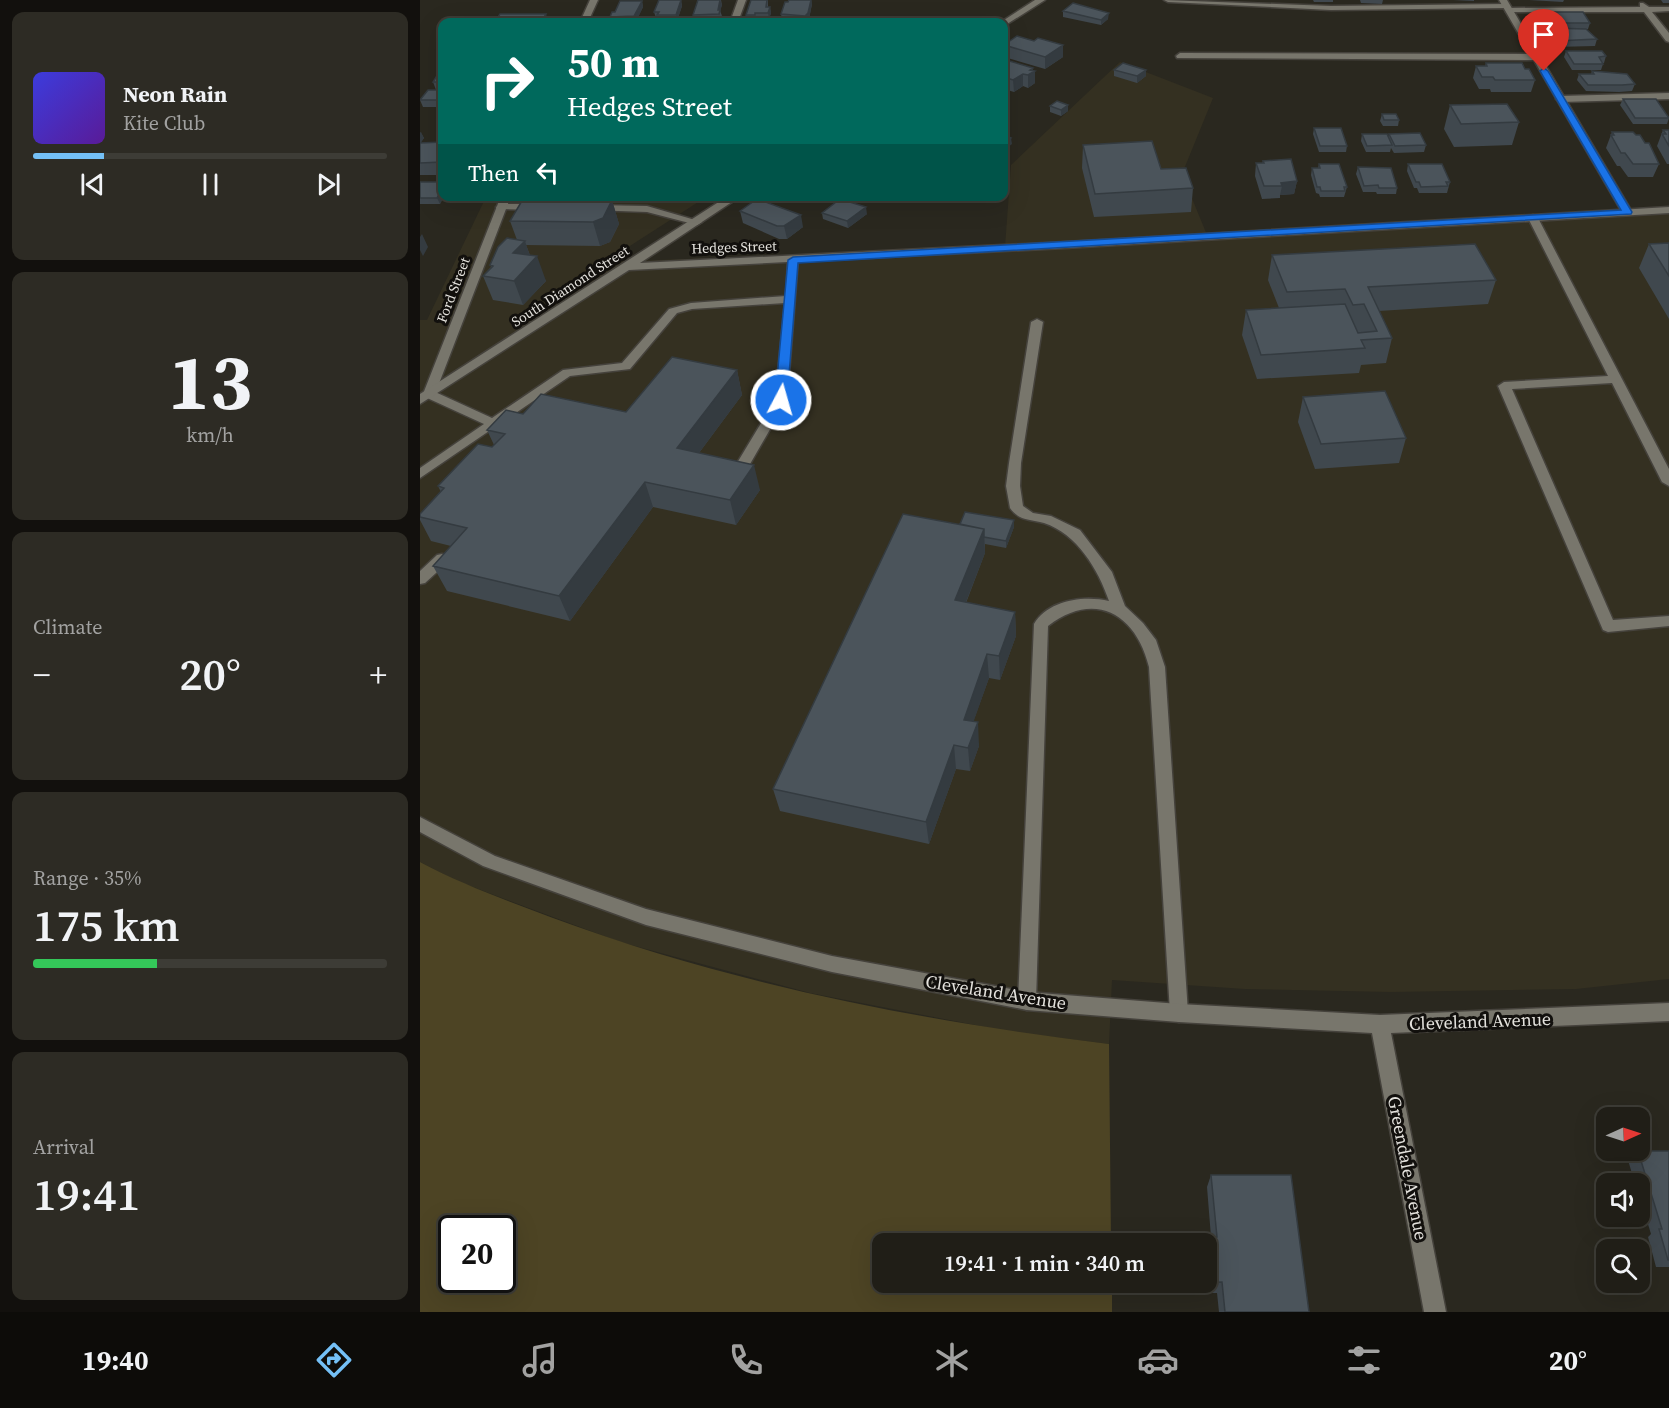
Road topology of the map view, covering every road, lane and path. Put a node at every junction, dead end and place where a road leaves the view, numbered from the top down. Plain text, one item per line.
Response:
1 (594, 0) edge
2 (742, 0) edge
3 (1041, 0) edge
4 (1168, 0) edge
5 (1640, 0) edge
6 (1506, 5) edge
7 (1647, 9) junction
8 (1669, 9) edge
9 (586, 18) edge
10 (735, 18) edge
11 (1008, 21) edge
12 (1669, 39) edge
13 (1180, 56) dead end
14 (1536, 57) junction
15 (1669, 96) edge
16 (1561, 99) junction
17 (728, 201) edge
18 (503, 202) edge
19 (552, 207) edge
20 (588, 208) edge
21 (1669, 210) edge
22 (1627, 212) junction
23 (1533, 218) junction
24 (697, 222) junction
25 (793, 260) junction
26 (627, 267) junction
27 (791, 299) junction
28 (1037, 322) dead end
29 (1615, 379) junction
30 (424, 397) edge
31 (494, 423) junction
32 (741, 468) edge
33 (420, 474) edge
34 (1669, 482) edge
35 (442, 559) edge
36 (420, 579) edge
37 (1119, 609) junction
38 (1669, 621) edge
39 (420, 824) edge
40 (1027, 1001) junction
41 (1669, 1012) edge
42 (1179, 1013) junction
43 (1380, 1024) junction
44 (1436, 1312) edge

1 - 9 street
2 - 10 street
3 - 11 street
4 - 6 street
5 - 7 street
6 - 7 street
6 - 14 street
7 - 8 street
7 - 12 street
13 - 14 street
14 - 16 street
15 - 16 street
16 - 22 street
17 - 24 street, South Diamond Street
18 - 19 street
18 - 30 street, Ford Street
20 - 24 street
21 - 22 street, Hedges Street
22 - 23 street, Hedges Street
23 - 25 street, Hedges Street
23 - 29 street
24 - 26 street, South Diamond Street
25 - 26 street, Hedges Street
25 - 27 street
26 - 30 street, South Diamond Street
27 - 31 street
27 - 32 street
28 - 37 street
29 - 34 street
29 - 38 street
30 - 31 street
31 - 33 street
35 - 36 street
37 - 40 street
37 - 42 street
39 - 40 street, Cleveland Avenue
40 - 42 street, Cleveland Avenue
41 - 43 street, Cleveland Avenue
42 - 43 street, Cleveland Avenue
43 - 44 street, Greendale Avenue

